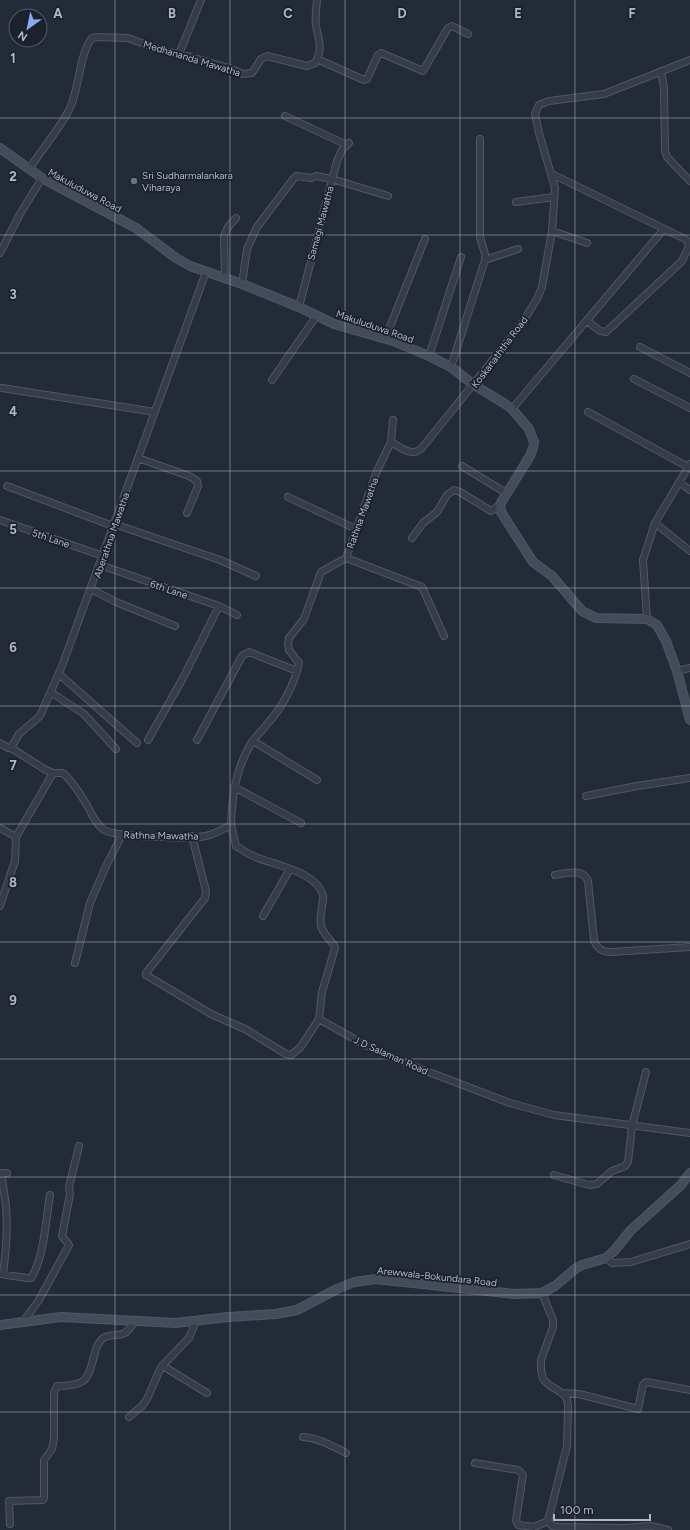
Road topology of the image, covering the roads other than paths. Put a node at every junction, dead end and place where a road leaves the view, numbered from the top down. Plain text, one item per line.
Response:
1 (201, 0) edge
2 (317, 0) edge
3 (468, 34) dead end
4 (179, 54) junction
5 (318, 59) junction
6 (690, 60) edge
7 (661, 71) junction
8 (285, 116) dead end
9 (480, 139) dead end
10 (0, 148) edge
11 (29, 169) junction
12 (552, 174) junction
13 (42, 178) junction
14 (332, 179) junction
15 (690, 181) edge
16 (388, 196) dead end
17 (554, 197) junction
18 (516, 202) dead end
19 (236, 218) dead end
20 (664, 229) junction
21 (552, 231) junction
22 (425, 239) dead end
23 (587, 243) dead end
24 (518, 249) dead end
25 (0, 253) edge
26 (461, 257) dead end
27 (485, 260) junction
28 (206, 272) junction
29 (225, 278) junction
30 (242, 284) junction
31 (299, 307) junction
32 (317, 315) junction
33 (587, 321) junction
34 (385, 339) junction
35 (640, 347) dead end
36 (429, 356) junction
37 (451, 367) junction
38 (690, 373) edge
39 (634, 379) dead end
40 (272, 380) dead end
41 (474, 385) junction
42 (2, 388) dead end
43 (690, 408) edge
44 (512, 409) junction
45 (155, 412) junction
46 (588, 412) dead end
47 (393, 420) dead end
48 (391, 442) junction
49 (138, 458) junction
50 (689, 465) edge
51 (462, 466) dead end
52 (679, 482) junction
53 (7, 486) dead end
54 (690, 490) edge
55 (506, 494) junction
56 (288, 497) dead end
57 (500, 505) junction
58 (187, 513) dead end
59 (0, 520) edge
60 (655, 523) junction
61 (113, 525) junction
62 (356, 529) junction
63 (412, 538) dead end
64 (690, 551) edge
65 (102, 556) junction
66 (346, 558) junction
67 (100, 565) junction
68 (256, 576) dead end
69 (91, 589) junction
70 (219, 606) junction
71 (237, 615) dead end
72 (647, 619) junction
73 (176, 626) dead end
74 (444, 636) dead end
75 (690, 668) edge
76 (297, 671) junction
77 (677, 671) junction
78 (59, 674) junction
79 (52, 693) junction
80 (690, 720) edge
81 (148, 740) dead end
82 (197, 740) dead end
83 (253, 741) junction
84 (0, 743) edge
85 (137, 743) dead end
86 (12, 748) junction
87 (116, 749) dead end
88 (53, 773) junction
89 (690, 778) edge
90 (317, 780) dead end
91 (234, 787) junction
92 (586, 796) dead end
93 (301, 823) dead end
94 (231, 825) junction
95 (0, 828) edge
96 (122, 835) junction
97 (192, 836) junction
98 (16, 837) junction
99 (290, 869) junction
100 (555, 874) dead end
101 (0, 906) edge
102 (263, 916) dead end
103 (690, 946) edge
104 (75, 963) dead end
105 (319, 1019) junction
106 (646, 1072) dead end
107 (632, 1126) junction
108 (690, 1133) edge
109 (79, 1146) dead end
110 (7, 1173) dead end
111 (690, 1173) edge
112 (554, 1176) dead end
113 (50, 1195) dead end
114 (690, 1244) edge
115 (606, 1258) junction
116 (1, 1274) edge
117 (542, 1293) junction
118 (135, 1321) junction
119 (196, 1321) junction
120 (23, 1322) junction
121 (0, 1325) edge
122 (162, 1366) junction
123 (690, 1390) edge
124 (207, 1393) dead end
125 (562, 1393) junction
126 (129, 1417) dead end
127 (303, 1437) dead end
128 (346, 1453) dead end
129 (475, 1463) dead end
130 (548, 1522) junction
131 (10, 1524) dead end
132 (559, 1529) edge
133 (625, 1529) edge
134 (668, 1530) edge

1 - 4 street
2 - 5 street
3 - 5 street
4 - 5 street, Medhananda Mawatha
4 - 11 street, Medhananda Mawatha
6 - 7 street, Koskanaththa Road
7 - 12 street, Koskanaththa Road
7 - 15 street
8 - 14 street, Samagi Mawatha
9 - 27 street
10 - 11 street, Makuluduwa Road
11 - 13 street, Makuluduwa Road
12 - 17 street, Koskanaththa Road
12 - 20 street
13 - 25 street
13 - 28 street, Makuluduwa Road
14 - 16 street
14 - 30 street
14 - 31 street, Samagi Mawatha
17 - 18 street
17 - 21 street, Koskanaththa Road
19 - 29 street
20 - 33 street
20 - 33 street
21 - 23 street
21 - 41 street, Koskanaththa Road
22 - 34 street
24 - 27 street
26 - 36 street
27 - 37 street
28 - 29 street, Makuluduwa Road
28 - 45 street, Aberathna Mawatha
29 - 30 street, Makuluduwa Road
30 - 31 street, Makuluduwa Road
31 - 32 street, Makuluduwa Road
32 - 34 street, Makuluduwa Road
32 - 40 street
33 - 44 street
34 - 36 street, Makuluduwa Road
35 - 38 street
36 - 37 street, Makuluduwa Road
37 - 41 street, Makuluduwa Road
39 - 43 street
41 - 44 street, Makuluduwa Road
41 - 48 street, Koskanaththa Road
42 - 45 street
44 - 55 street, Makuluduwa Road
45 - 49 street, Aberathna Mawatha
46 - 50 street
47 - 48 street, Rathna Mawatha
48 - 62 street, Rathna Mawatha
49 - 58 street
49 - 61 street, Aberathna Mawatha
50 - 52 street
51 - 55 street
52 - 54 street
52 - 60 street
53 - 61 street
55 - 57 street, Makuluduwa Road
56 - 62 street
57 - 63 street
57 - 72 street
59 - 65 street, 5th Lane
60 - 64 street
60 - 72 street
61 - 65 street, Aberathna Mawatha
61 - 68 street
62 - 66 street, Rathna Mawatha
65 - 67 street, Aberathna Mawatha
66 - 74 street
66 - 76 street, Rathna Mawatha
67 - 69 street, Aberathna Mawatha
67 - 70 street, 6th Lane
69 - 73 street
69 - 78 street, Aberathna Mawatha
70 - 71 street, 6th Lane
70 - 81 street
72 - 77 street
75 - 77 street
76 - 82 street
76 - 83 street
77 - 80 street
78 - 79 street, Aberathna Mawatha
78 - 85 street
79 - 86 street, Aberathna Mawatha
79 - 87 street
83 - 90 street
83 - 91 street
84 - 86 street
86 - 88 street, Rathna Mawatha
88 - 96 street, Rathna Mawatha
88 - 98 street
89 - 92 street
91 - 93 street
91 - 94 street
94 - 97 street, Rathna Mawatha
94 - 99 street
95 - 98 street
96 - 97 street, Rathna Mawatha
96 - 104 street
97 - 105 street
98 - 101 street
99 - 102 street
99 - 105 street
100 - 103 street
105 - 107 street, J D Salaman Road
106 - 107 street
107 - 108 street, J D Salaman Road
107 - 112 street
109 - 120 street
110 - 116 street
111 - 115 street, Arewwala-Bokundara Road
113 - 116 street
114 - 115 street
115 - 117 street, Arewwala-Bokundara Road
117 - 119 street, Arewwala-Bokundara Road
117 - 125 street
118 - 119 street, Arewwala-Bokundara Road
118 - 120 street, Arewwala-Bokundara Road
118 - 131 street
119 - 122 street
120 - 121 street, Arewwala-Bokundara Road
122 - 124 street
122 - 126 street
123 - 125 street
125 - 130 street
127 - 128 street
129 - 130 street
130 - 132 street
132 - 133 street
133 - 134 street

